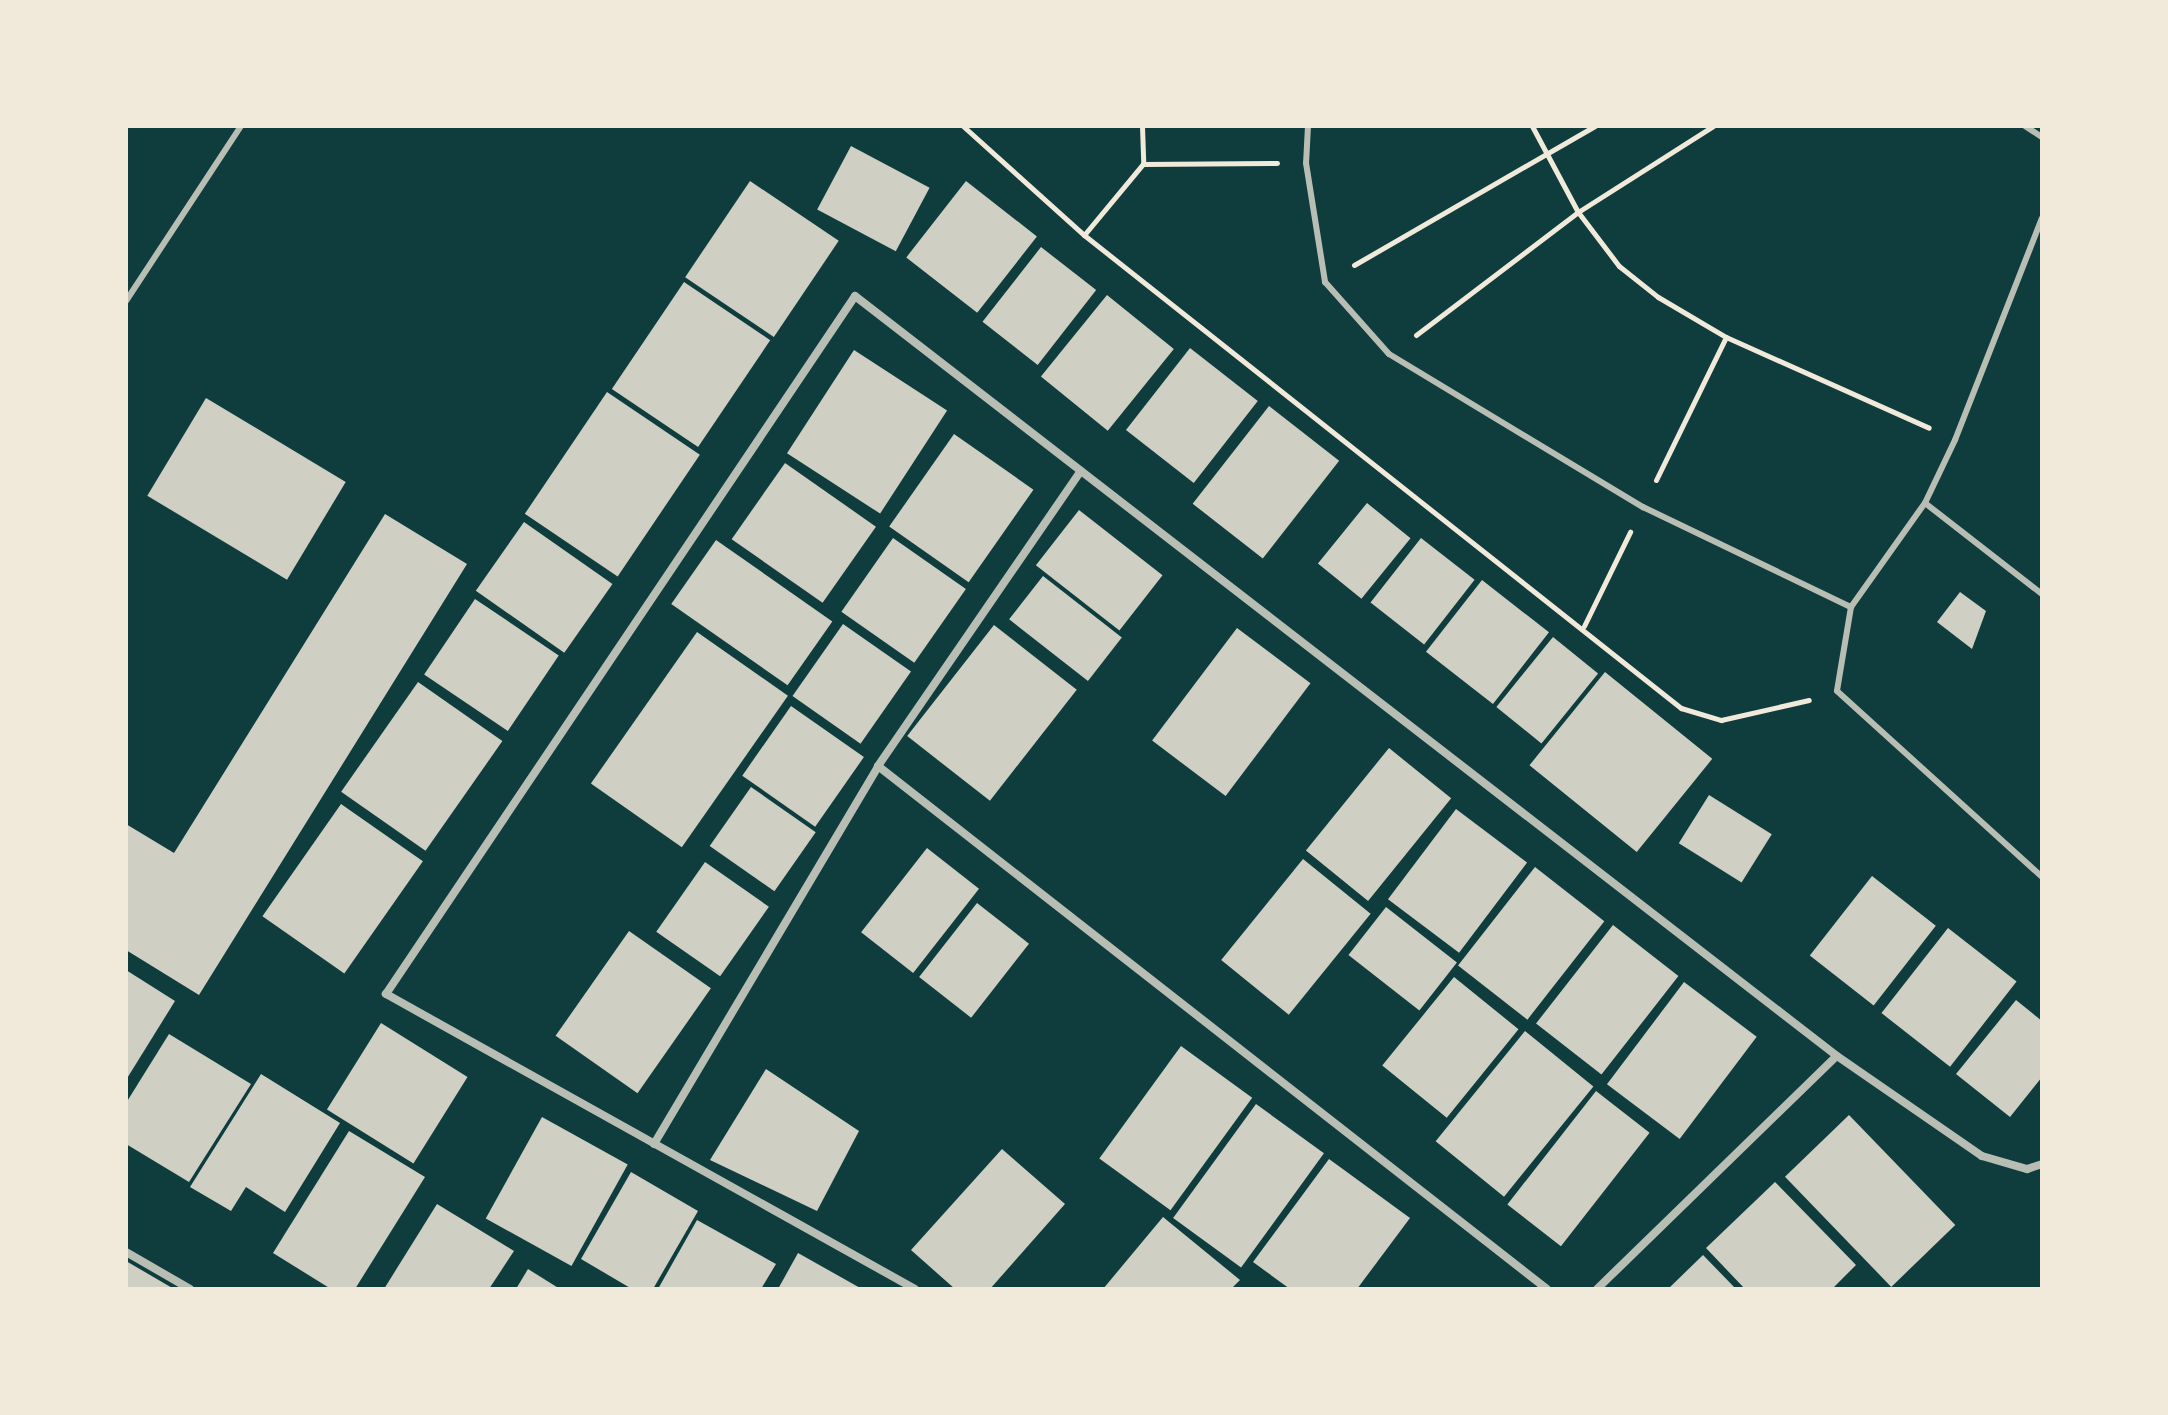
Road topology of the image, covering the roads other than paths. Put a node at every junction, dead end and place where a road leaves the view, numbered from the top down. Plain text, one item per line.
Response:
1 (241, 126) edge
2 (1308, 126) edge
3 (2025, 126) edge
4 (2042, 137) edge
5 (2042, 218) edge
6 (126, 301) edge
7 (1081, 471) junction
8 (1925, 503) junction
9 (2041, 592) edge
10 (1851, 607) junction
11 (878, 766) junction
12 (2042, 877) edge
13 (1837, 1056) junction
14 (654, 1144) junction
15 (2042, 1164) edge
16 (126, 1252) edge
17 (190, 1289) edge
18 (915, 1289) edge
19 (1547, 1289) edge
20 (1597, 1289) edge

1 - 6 lane
2 - 10 lane
3 - 4 lane
5 - 8 lane
7 - 11 street
7 - 13 street
7 - 14 street
8 - 9 lane
8 - 10 lane
10 - 12 lane
11 - 14 street
11 - 19 street
13 - 15 street
13 - 20 street
14 - 18 street
16 - 17 street

